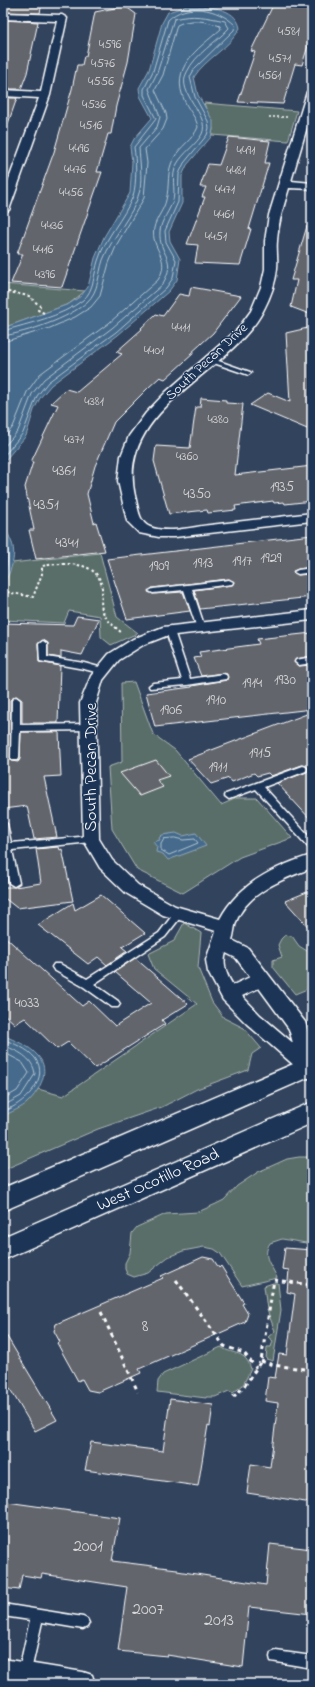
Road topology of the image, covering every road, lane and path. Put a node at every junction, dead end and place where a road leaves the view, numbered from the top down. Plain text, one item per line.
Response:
1 (3, 16) edge
2 (312, 92) edge
3 (3, 93) edge
4 (45, 95) junction
5 (269, 117) dead end
6 (305, 122) edge
7 (286, 184) junction
8 (312, 186) edge
9 (6, 194) edge
10 (3, 210) edge
11 (3, 291) edge
12 (44, 313) dead end
13 (210, 360) junction
14 (248, 373) dead end
15 (312, 517) edge
16 (312, 570) edge
17 (298, 572) dead end
18 (229, 582) dead end
19 (187, 587) junction
20 (153, 591) dead end
21 (7, 592) dead end
22 (312, 614) edge
23 (201, 628) junction
24 (170, 631) junction
25 (44, 644) dead end
26 (134, 644) junction
27 (312, 660) edge
28 (299, 662) dead end
29 (102, 671) junction
30 (223, 677) dead end
31 (187, 682) junction
32 (153, 686) dead end
33 (16, 700) dead end
34 (88, 727) junction
35 (16, 728) junction
36 (15, 758) dead end
37 (303, 769) dead end
38 (258, 786) junction
39 (229, 796) dead end
40 (3, 824) edge
41 (91, 839) junction
42 (312, 846) edge
43 (7, 847) junction
44 (312, 861) edge
45 (14, 883) dead end
46 (178, 914) junction
47 (224, 935) junction
48 (57, 967) dead end
49 (262, 979) junction
50 (87, 984) junction
51 (229, 995) junction
52 (116, 1004) dead end
53 (311, 1068) edge
54 (312, 1112) edge
55 (3, 1200) edge
56 (3, 1249) edge
57 (176, 1280) dead end
58 (312, 1285) edge
59 (101, 1312) dead end
60 (261, 1361) junction
61 (256, 1368) junction
62 (312, 1370) edge
63 (138, 1392) dead end
64 (233, 1397) dead end
65 (3, 1610) edge
66 (37, 1615) junction
67 (83, 1623) dead end
68 (276, 1657) dead end
69 (312, 1662) edge
70 (16, 1676) edge
71 (83, 1684) edge

1 - 4 street
2 - 6 street, South Pecan Drive
3 - 4 street
4 - 9 street
5 - 6 path
6 - 7 street, South Pecan Drive
7 - 8 street
7 - 13 street, South Pecan Drive
9 - 10 street
11 - 12 path
13 - 14 lane
13 - 15 street, South Pecan Drive
16 - 17 lane
18 - 19 lane
19 - 20 lane
19 - 23 lane
21 - 26 path
22 - 23 street, South Pecan Drive
23 - 24 street, South Pecan Drive
24 - 26 street, South Pecan Drive
24 - 31 lane
25 - 29 lane
26 - 29 street, South Pecan Drive
27 - 28 lane
29 - 34 street, South Pecan Drive
30 - 31 lane
31 - 32 lane
33 - 35 lane
34 - 35 lane
34 - 41 street, South Pecan Drive
35 - 36 lane
37 - 38 lane
38 - 39 lane
38 - 42 lane
40 - 43 lane
41 - 43 lane
41 - 46 street, South Pecan Drive
43 - 45 lane
44 - 47 street
46 - 47 street, South Pecan Drive
46 - 50 lane
47 - 49 street, South Pecan Drive
47 - 51 street
48 - 50 lane
49 - 51 street
49 - 53 street, South Pecan Drive
50 - 52 lane
51 - 53 street
53 - 55 main road
54 - 56 main road, West Ocotillo Road
57 - 61 path
58 - 60 path
59 - 63 path
60 - 61 path
60 - 62 path
61 - 64 path
65 - 66 lane
66 - 67 lane
66 - 70 lane
68 - 69 lane
70 - 71 street

